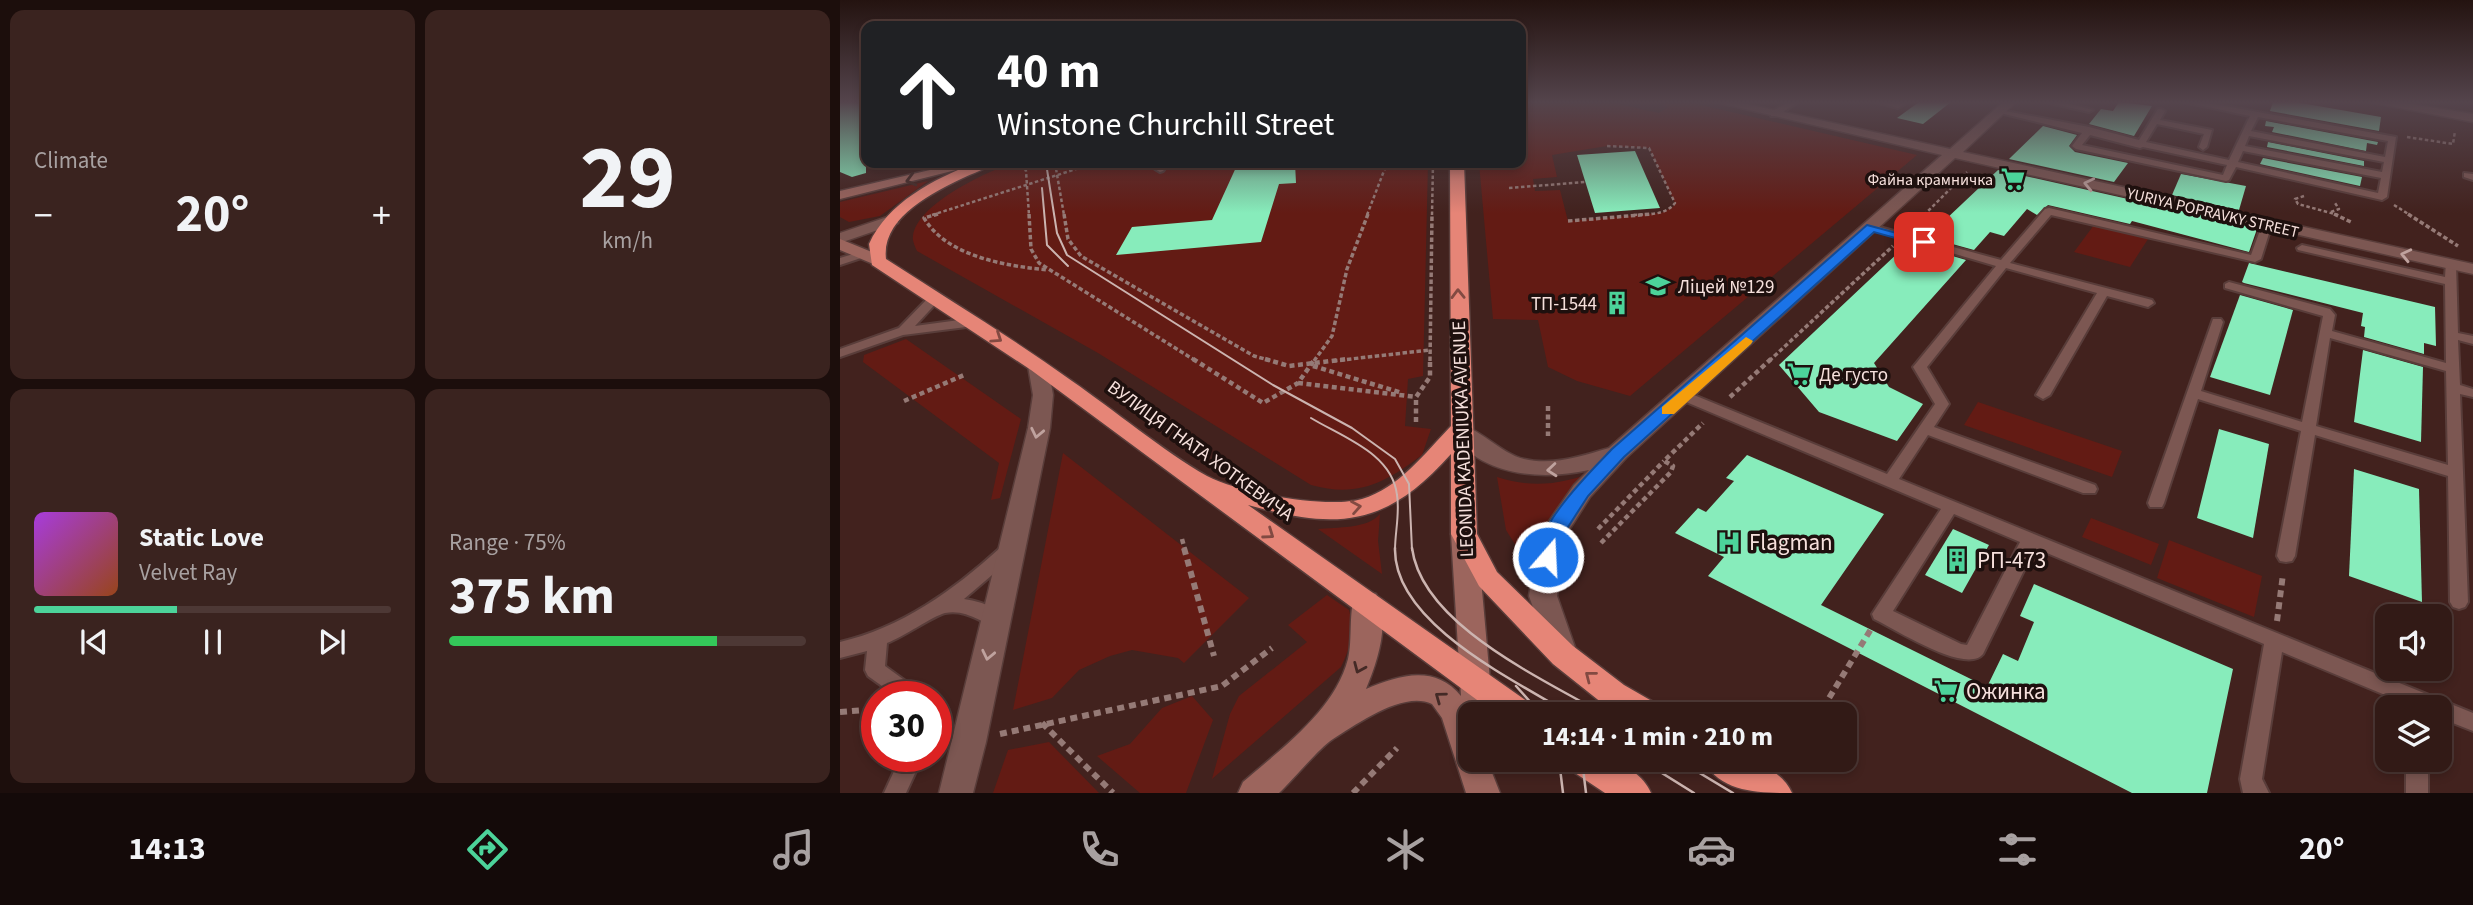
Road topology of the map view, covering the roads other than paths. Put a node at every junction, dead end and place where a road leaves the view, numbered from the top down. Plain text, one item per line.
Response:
1 (1885, 139) edge
2 (1969, 139) edge
3 (2082, 139) edge
4 (2120, 139) edge
5 (2144, 139) edge
6 (2206, 139) edge
7 (2244, 139) edge
8 (2274, 139) edge
9 (2393, 139) edge
10 (2140, 145) junction
11 (2203, 147) dead end
12 (2240, 148) junction
13 (1952, 154) junction
14 (2389, 160) junction
15 (2232, 166) junction
16 (956, 168) edge
17 (974, 168) edge
18 (1457, 168) edge
19 (2386, 177) junction
20 (840, 195) edge
21 (893, 220) junction
22 (2267, 224) junction
23 (1872, 228) junction
24 (840, 237) edge
25 (840, 244) edge
26 (2302, 248) dead end
27 (870, 257) junction
28 (840, 262) edge
29 (2003, 264) junction
30 (2450, 264) junction
31 (2473, 269) edge
32 (2451, 282) junction
33 (2229, 286) dead end
34 (2104, 291) junction
35 (935, 298) junction
36 (2148, 303) dead end
37 (974, 322) junction
38 (2217, 322) dead end
39 (901, 331) junction
40 (2325, 333) junction
41 (2452, 335) junction
42 (2473, 340) edge
43 (840, 354) edge
44 (1038, 366) junction
45 (2454, 369) junction
46 (2454, 388) junction
47 (2193, 393) junction
48 (2473, 393) edge
49 (2043, 395) dead end
50 (1684, 396) junction
51 (1925, 429) junction
52 (1460, 430) junction
53 (1618, 453) junction
54 (2455, 473) junction
55 (1194, 480) junction
56 (1890, 481) junction
57 (2089, 489) dead end
58 (2156, 503) dead end
59 (1950, 507) junction
60 (1464, 534) junction
61 (2029, 540) junction
62 (1010, 550) junction
63 (2286, 556) road end
64 (1366, 602) junction
65 (2459, 602) dead end
66 (941, 606) junction
67 (995, 620) junction
68 (878, 638) junction
69 (2274, 641) junction
70 (840, 650) edge
71 (1563, 655) junction
72 (1475, 678) junction
73 (890, 681) edge
74 (2402, 695) edge
75 (1477, 702) edge
76 (1505, 702) edge
77 (1626, 702) edge
78 (2452, 715) edge
79 (1458, 722) edge
80 (2473, 722) edge
81 (1323, 731) junction
82 (905, 772) edge
83 (1476, 772) edge
84 (1483, 772) edge
85 (1602, 772) edge
86 (1740, 772) edge
87 (2417, 772) edge
88 (895, 793) edge
89 (956, 793) edge
90 (1255, 793) edge
91 (1484, 793) edge
92 (1634, 793) edge
93 (1775, 793) edge
94 (2258, 793) edge
95 (2417, 793) edge

1 - 13 street, YURIYA POPRAVKY STREET
2 - 13 street
3 - 15 lane
4 - 10 lane
5 - 10 lane
6 - 11 lane
7 - 12 lane
8 - 14 lane
9 - 14 lane
10 - 15 lane
12 - 15 lane
12 - 19 lane
22 -> 13 street, YURIYA POPRAVKY STREET
13 - 23 street
14 - 19 lane
15 - 19 lane
16 -> 20 street
17 - 21 highway
52 -> 18 highway, LEONIDA KADENIUKA AVENUE
21 - 24 street
21 - 27 highway
22 - 29 lane
30 -> 22 street, YURIYA POPRAVKY STREET
23 - 29 lane
23 - 50 street
25 - 27 street, ВУЛИЦЯ ГНАТА ХОТКЕВИЧА
26 - 32 lane
27 - 28 lane
27 - 35 highway, ВУЛИЦЯ ГНАТА ХОТКЕВИЧА
29 - 34 lane
29 - 51 lane
30 - 31 street, YURIYA POPRAVKY STREET
30 - 32 lane
32 - 41 lane
33 - 40 lane
34 - 36 lane
34 - 49 lane
35 - 37 highway, ВУЛИЦЯ ГНАТА ХОТКЕВИЧА
35 - 39 lane
37 - 39 lane
37 -> 44 highway, ВУЛИЦЯ ГНАТА ХОТКЕВИЧА
38 - 47 lane
39 - 43 lane
40 - 45 lane
40 - 63 lane
41 - 42 lane
41 - 45 lane
44 - 55 highway, ВУЛИЦЯ ГНАТА ХОТКЕВИЧА
44 -> 62 street
45 - 46 lane
46 - 48 lane
46 - 54 lane
47 - 54 lane
47 - 58 lane
50 - 53 street
50 - 56 lane
51 - 56 lane
51 - 57 lane
53 -> 52 street
55 -> 52 highway
52 - 60 highway, LEONIDA KADENIUKA AVENUE
53 - 71 street
54 - 65 lane
55 -> 64 highway, ВУЛИЦЯ ГНАТА ХОТКЕВИЧА
56 - 59 lane
59 - 61 lane
59 - 61 lane
60 - 71 highway
60 - 72 street, LEONIDA KADENIUKA AVENUE
61 - 69 lane
62 - 66 lane
62 - 67 street
64 - 72 highway, ВУЛИЦЯ ГНАТА ХОТКЕВИЧА
64 -> 81 street
66 - 67 lane
66 - 68 lane
67 -> 89 street
68 - 70 lane
68 - 73 lane
69 - 74 lane
69 - 94 lane
77 -> 71 highway
72 - 75 street, LEONIDA KADENIUKA AVENUE
72 - 76 highway, ВУЛИЦЯ ГНАТА ХОТКЕВИЧА
78 - 80 lane
79 -> 81 street
81 - 90 street
82 - 88 lane
83 - 91 street
84 - 91 street
85 - 92 highway
86 - 93 highway
87 - 95 lane

